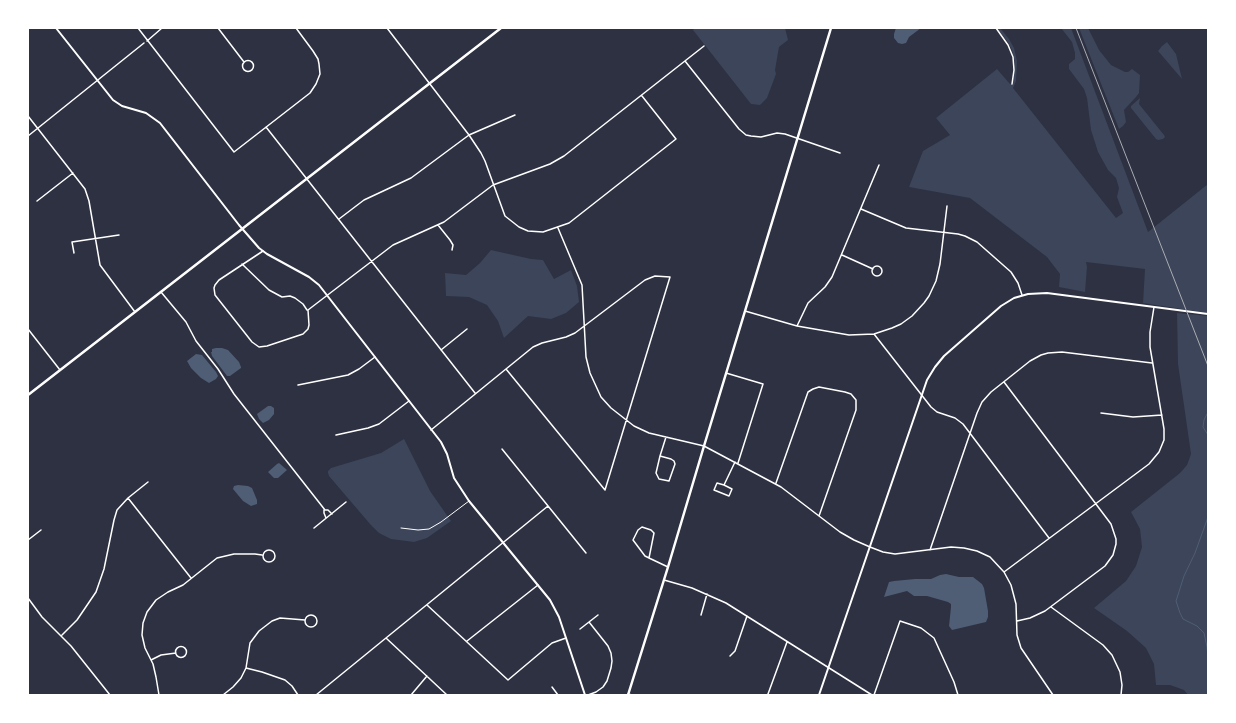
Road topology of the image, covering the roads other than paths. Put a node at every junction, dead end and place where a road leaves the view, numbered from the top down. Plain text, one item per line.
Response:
1 (56, 28) edge
2 (138, 28) edge
3 (162, 28) edge
4 (218, 28) edge
5 (296, 28) edge
6 (387, 28) edge
7 (501, 28) edge
8 (831, 28) edge
9 (996, 28) edge
10 (147, 41) junction
11 (144, 43) dead end
12 (704, 46) dead end
13 (685, 61) junction
14 (244, 62) junction
15 (97, 81) junction
16 (430, 84) junction
17 (1012, 84) dead end
18 (642, 95) junction
19 (515, 115) dead end
20 (28, 116) edge
21 (266, 127) junction
22 (37, 128) junction
23 (469, 135) junction
24 (28, 136) edge
25 (798, 138) junction
26 (840, 153) dead end
27 (879, 165) dead end
28 (73, 173) junction
29 (306, 179) junction
30 (493, 185) junction
31 (37, 201) dead end
32 (947, 206) dead end
33 (861, 209) junction
34 (338, 219) junction
35 (438, 225) junction
36 (558, 228) junction
37 (243, 229) junction
38 (944, 233) junction
39 (119, 235) dead end
40 (95, 238) junction
41 (452, 250) dead end
42 (262, 251) junction
43 (74, 253) dead end
44 (842, 255) junction
45 (372, 262) junction
46 (242, 264) junction
47 (873, 269) junction
48 (162, 292) junction
49 (1022, 295) junction
50 (328, 296) junction
51 (1154, 307) junction
52 (308, 310) junction
53 (745, 311) junction
54 (135, 312) junction
55 (1208, 314) edge
56 (585, 326) junction
57 (797, 326) junction
58 (28, 329) edge
59 (467, 329) dead end
60 (874, 334) junction
61 (441, 350) junction
62 (375, 357) junction
63 (1152, 363) junction
64 (506, 369) junction
65 (60, 370) junction
66 (726, 373) junction
67 (1004, 382) junction
68 (298, 385) dead end
69 (475, 394) junction
70 (28, 395) edge
71 (922, 396) junction
72 (409, 401) junction
73 (1101, 413) dead end
74 (1162, 415) junction
75 (626, 420) junction
76 (431, 430) junction
77 (970, 433) junction
78 (336, 434) dead end
79 (666, 437) junction
80 (704, 446) junction
81 (502, 449) dead end
82 (660, 456) junction
83 (734, 462) junction
84 (738, 464) junction
85 (148, 482) dead end
86 (776, 483) junction
87 (724, 485) junction
88 (128, 498) junction
89 (469, 501) junction
90 (346, 502) dead end
91 (1096, 504) junction
92 (548, 506) junction
93 (325, 510) junction
94 (332, 514) junction
95 (819, 516) junction
96 (326, 518) junction
97 (314, 528) dead end
98 (401, 528) dead end
99 (42, 530) dead end
100 (1049, 538) junction
101 (28, 540) edge
102 (504, 543) junction
103 (870, 548) junction
104 (930, 550) junction
105 (586, 553) dead end
106 (262, 555) junction
107 (649, 558) junction
108 (668, 567) junction
109 (1004, 572) junction
110 (191, 579) junction
111 (664, 580) junction
112 (538, 585) junction
113 (707, 594) junction
114 (28, 598) edge
115 (428, 605) junction
116 (1051, 607) junction
117 (598, 615) dead end
118 (701, 615) dead end
119 (747, 616) junction
120 (305, 620) junction
121 (1017, 621) junction
122 (589, 622) junction
123 (580, 629) dead end
124 (62, 635) junction
125 (386, 638) junction
126 (566, 638) junction
127 (467, 642) junction
128 (787, 642) junction
129 (176, 653) junction
130 (730, 656) dead end
131 (151, 660) junction
132 (246, 668) junction
133 (828, 668) junction
134 (427, 676) junction
135 (552, 687) dead end
136 (628, 694) edge
137 (110, 695) edge
138 (159, 695) edge
139 (223, 695) edge
140 (298, 695) edge
141 (316, 695) edge
142 (411, 695) edge
143 (447, 695) edge
144 (558, 695) edge
145 (586, 695) edge
146 (632, 695) edge
147 (767, 695) edge
148 (819, 695) edge
149 (873, 695) edge
150 (958, 695) edge
151 (1053, 695) edge
152 (1121, 695) edge

1 - 15 street
2 - 10 street
3 - 10 street
4 - 14 street
5 - 21 street
6 - 16 street
7 - 16 main road
8 - 25 main road
9 - 17 street
10 - 21 street
11 - 15 street
12 - 13 street
13 - 18 street
13 - 25 street
14 - 14 street
15 - 22 street
15 - 37 street
16 - 23 street
16 - 29 main road
18 - 30 street
18 - 36 street
19 - 23 street
20 - 22 street
21 - 29 street
22 - 24 street
22 - 28 street
23 - 30 street
23 - 34 street
25 - 26 street
25 - 53 main road
27 - 33 street
28 - 31 street
28 - 40 street
29 - 34 street
29 - 37 main road
30 - 35 street
30 - 36 street
32 - 38 street
33 - 38 street
33 - 44 street
34 - 45 street
35 - 41 street
35 - 45 street
36 - 56 street
37 - 42 street
37 - 48 main road
38 - 49 street
38 - 60 street
39 - 40 street
40 - 43 street
40 - 54 street
42 - 46 street
42 - 50 street
44 - 47 street
44 - 57 street
45 - 50 street
45 - 61 street
46 - 52 street
46 - 52 street
47 - 47 street
48 - 54 main road
48 - 93 street
49 - 51 street
49 - 71 street
50 - 52 street
50 - 62 street
51 - 55 street
51 - 63 street
53 - 57 street
53 - 66 main road
54 - 65 main road
56 - 64 street
56 - 75 street
56 - 75 street
57 - 60 street
58 - 65 street
59 - 61 street
60 - 71 street
61 - 69 street
62 - 68 street
62 - 72 street
63 - 67 street
63 - 74 street
64 - 69 street
64 - 75 street
65 - 70 main road
66 - 80 main road
66 - 84 street
67 - 77 street
67 - 91 street
69 - 76 street
71 - 77 street
71 - 103 street
72 - 76 street
72 - 78 street
73 - 74 street
74 - 91 street
75 - 79 street
76 - 89 street
77 - 100 street
77 - 104 street
79 - 80 street
79 - 82 street
80 - 83 street
80 - 108 main road
81 - 92 street
82 - 82 street
83 - 84 street
83 - 87 street
84 - 86 street
85 - 88 street
86 - 95 street
86 - 95 street
87 - 87 street
88 - 110 street
88 - 124 street
89 - 98 lane
89 - 102 street
90 - 94 street
91 - 100 street
91 - 116 street
92 - 102 street
92 - 105 street
93 - 94 street
93 - 96 street
94 - 96 street
95 - 103 street
96 - 97 street
99 - 101 street
100 - 109 street
102 - 112 street
102 - 115 street
103 - 104 street
103 - 133 street
104 - 109 street
106 - 106 street
106 - 110 street
107 - 107 street
107 - 108 street
108 - 111 main road
109 - 121 street
110 - 131 street
111 - 113 street
111 - 136 main road
112 - 126 street
112 - 127 street
113 - 118 street
113 - 119 street
114 - 124 street
115 - 125 street
115 - 127 street
116 - 121 street
116 - 152 street
117 - 122 street
119 - 128 street
119 - 130 street
120 - 120 street
120 - 132 street
121 - 151 street
122 - 123 street
122 - 145 street
124 - 137 street
125 - 134 street
125 - 141 street
126 - 127 street
126 - 145 street
128 - 133 street
128 - 147 street
129 - 129 street
129 - 131 street
131 - 138 street
132 - 139 street
132 - 140 street
133 - 148 street
133 - 149 street
134 - 142 street
134 - 143 street
135 - 144 street
136 - 146 street
149 - 150 street

